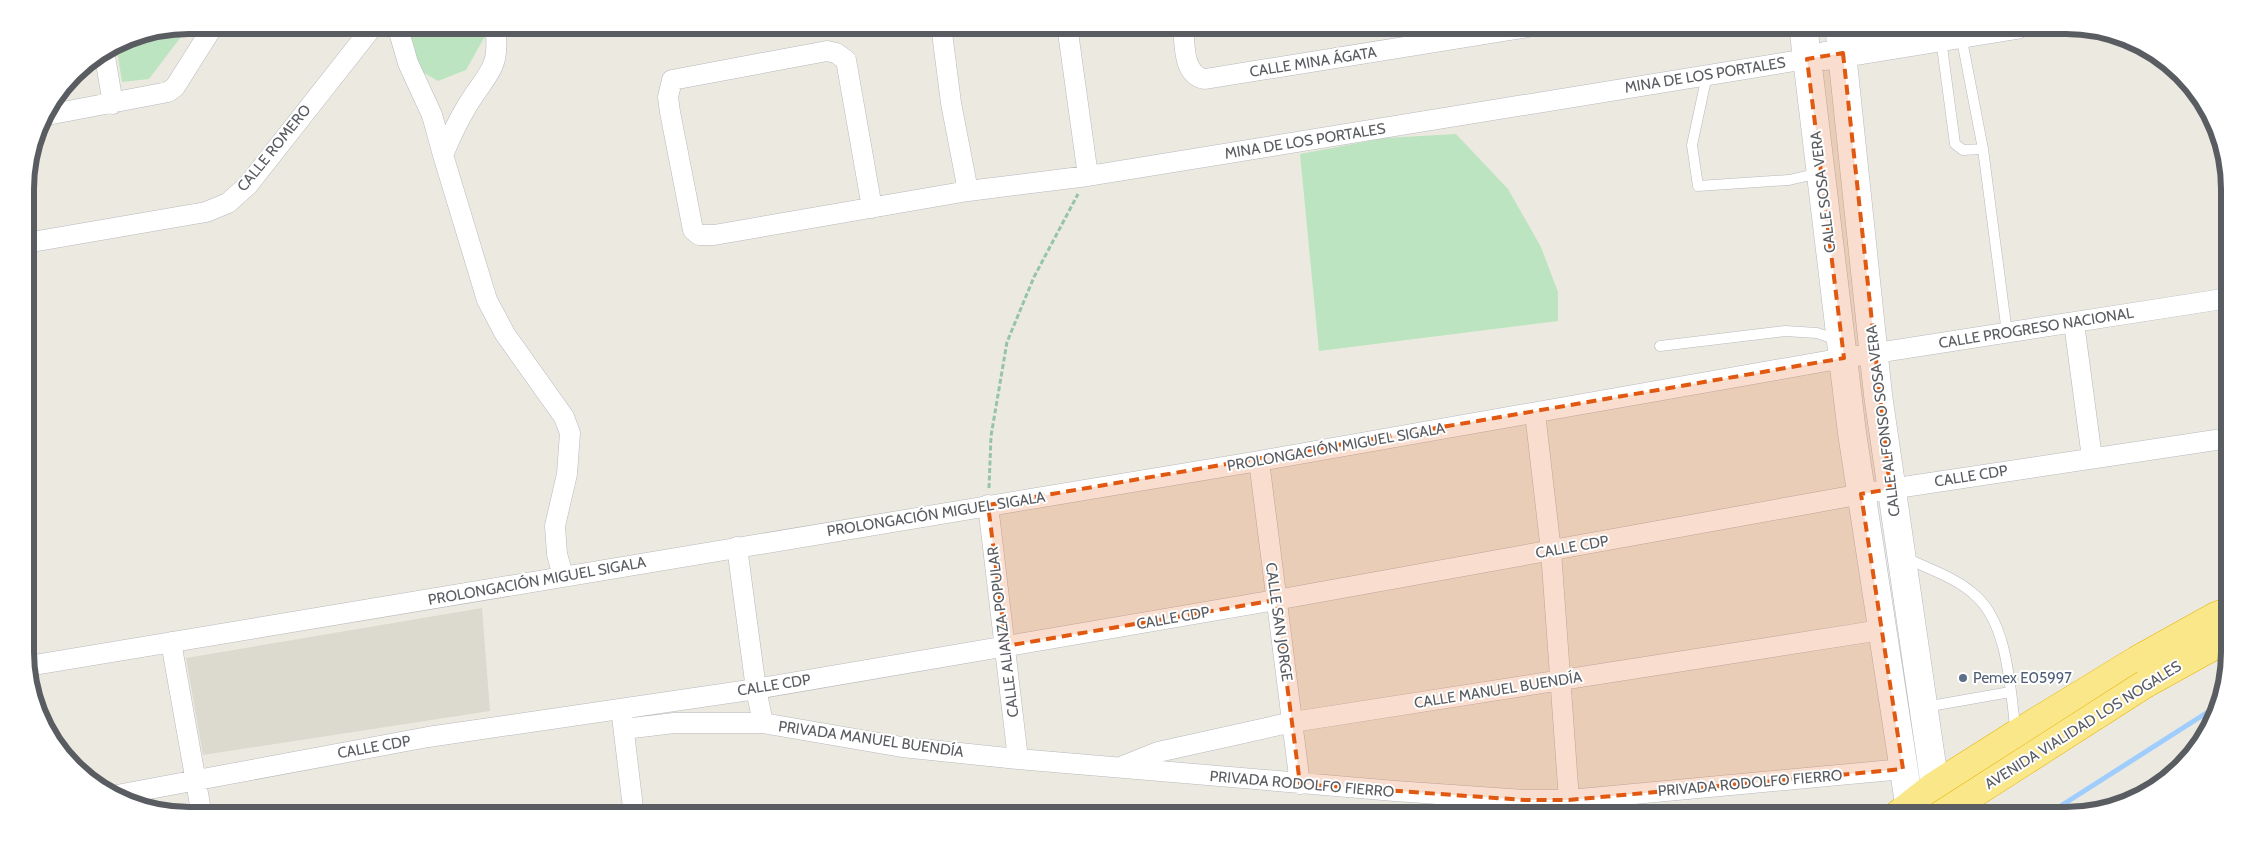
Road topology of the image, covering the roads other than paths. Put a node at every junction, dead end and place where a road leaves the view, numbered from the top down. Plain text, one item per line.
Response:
1 (208, 34) edge
2 (367, 34) edge
3 (400, 34) edge
4 (496, 34) edge
5 (942, 34) edge
6 (1068, 34) edge
7 (1184, 34) edge
8 (1484, 34) edge
9 (1804, 34) edge
10 (1840, 34) edge
11 (1963, 34) edge
12 (1951, 36) junction
13 (1843, 53) junction
14 (105, 58) edge
15 (1807, 59) junction
16 (1707, 75) junction
17 (113, 104) junction
18 (53, 114) edge
19 (1983, 149) junction
20 (443, 155) junction
21 (1821, 173) junction
22 (1088, 176) junction
23 (968, 191) junction
24 (872, 208) junction
25 (34, 242) edge
26 (2221, 299) edge
27 (2074, 323) junction
28 (2007, 333) junction
29 (1660, 346) dead end
30 (1843, 350) junction
31 (1874, 354) junction
32 (1534, 413) junction
33 (2221, 439) edge
34 (2092, 458) junction
35 (1259, 461) junction
36 (1890, 489) junction
37 (1861, 494) junction
38 (988, 505) junction
39 (737, 547) junction
40 (1551, 551) junction
41 (1900, 555) junction
42 (563, 576) junction
43 (1276, 600) junction
44 (2221, 616) edge
45 (1881, 630) junction
46 (171, 642) junction
47 (2221, 642) edge
48 (1006, 646) junction
49 (1915, 656) junction
50 (1887, 661) junction
51 (34, 665) edge
52 (1559, 680) junction
53 (756, 689) junction
54 (2010, 692) junction
55 (621, 707) junction
56 (1924, 708) junction
57 (1293, 722) junction
58 (763, 723) junction
59 (624, 729) junction
60 (2016, 734) junction
61 (1018, 759) junction
62 (1119, 768) junction
63 (1903, 769) junction
64 (195, 780) junction
65 (1300, 784) junction
66 (1934, 786) junction
67 (126, 793) edge
68 (1569, 800) junction
69 (200, 807) edge
70 (633, 807) edge
71 (1905, 807) edge
72 (1911, 807) edge
73 (1938, 807) edge
74 (1953, 807) edge

1 - 17 street
2 - 25 street, CALLE ROMERO
3 - 20 street
4 - 20 street
5 - 23 street
6 - 22 street
7 - 8 street, CALLE MINA ÁGATA
9 - 15 main road, CALLE SOSA VERA
10 - 13 main road, CALLE ALFONSO SOSA VERA
11 - 12 main road
12 - 13 main road
12 - 19 lane
12 - 19 lane
13 - 15 main road
13 - 31 main road, CALLE ALFONSO SOSA VERA
14 - 17 street
15 - 16 street, MINA DE LOS PORTALES
15 - 21 main road, CALLE SOSA VERA
16 - 21 lane
16 - 22 street, MINA DE LOS PORTALES
17 - 18 street
19 - 28 lane
20 - 42 street
21 - 30 main road, CALLE SOSA VERA
22 - 23 street, MINA DE LOS PORTALES
23 - 24 street, MINA DE LOS PORTALES
24 - 24 street, MINA DE LOS PORTALES
26 - 27 street, CALLE PROGRESO NACIONAL
27 - 28 street, CALLE PROGRESO NACIONAL
27 - 34 street
28 - 31 street, CALLE PROGRESO NACIONAL
29 - 30 lane
30 - 31 street, CALLE PROGRESO NACIONAL
30 - 32 street, PROLONGACIÓN MIGUEL SIGALA
30 - 37 main road, CALLE ALFONSO SOSA VERA
31 - 36 main road, CALLE ALFONSO SOSA VERA
32 - 35 street, PROLONGACIÓN MIGUEL SIGALA
32 - 40 street
33 - 34 street, CALLE CDP
34 - 36 street, CALLE CDP
35 - 38 street, PROLONGACIÓN MIGUEL SIGALA
35 - 43 street, CALLE SAN JORGE
36 - 37 street, CALLE CDP
36 - 41 main road, CALLE ALFONSO SOSA VERA
37 - 40 street, CALLE CDP
37 - 45 main road, CALLE ALFONSO SOSA VERA
38 - 39 street, PROLONGACIÓN MIGUEL SIGALA
38 - 48 street, CALLE ALIANZA POPULAR
39 - 42 street, PROLONGACIÓN MIGUEL SIGALA
39 - 53 street
40 - 43 street, CALLE CDP
40 - 52 street
41 - 49 main road, CALLE ALFONSO SOSA VERA
41 - 54 lane
42 - 46 street, PROLONGACIÓN MIGUEL SIGALA
43 - 48 street, CALLE CDP
43 - 57 street, CALLE SAN JORGE
44 - 60 highway
45 - 50 main road, CALLE ALFONSO SOSA VERA
45 - 52 street, CALLE MANUEL BUENDÍA
46 - 51 street, PROLONGACIÓN MIGUEL SIGALA
46 - 64 street
47 - 74 highway, AVENIDA VIALIDAD LOS NOGALES, bridge
48 - 53 street, CALLE CDP
48 - 61 street, CALLE ALIANZA POPULAR
49 - 50 main road
49 - 56 main road, CALLE ALFONSO SOSA VERA
50 - 63 main road, CALLE ALFONSO SOSA VERA
52 - 57 street, CALLE MANUEL BUENDÍA
52 - 68 street
53 - 55 street, CALLE CDP
53 - 58 street
54 - 56 lane
54 - 60 lane
55 - 59 street
55 - 64 street, CALLE CDP
56 - 66 main road, CALLE ALFONSO SOSA VERA
57 - 62 street, CALLE MANUEL BUENDÍA
57 - 65 street, CALLE SAN JORGE
58 - 59 street, PRIVADA MANUEL BUENDÍA
58 - 61 street, PRIVADA MANUEL BUENDÍA
59 - 70 street
60 - 66 highway
61 - 62 street, PRIVADA MANUEL BUENDÍA
62 - 65 street, PRIVADA RODOLFO FIERRO
63 - 68 street, PRIVADA RODOLFO FIERRO
63 - 71 main road, CALLE ALFONSO SOSA VERA
64 - 67 street, CALLE CDP
64 - 69 street
65 - 68 street, PRIVADA RODOLFO FIERRO
66 - 72 highway
66 - 73 main road, CALLE ALFONSO SOSA VERA

